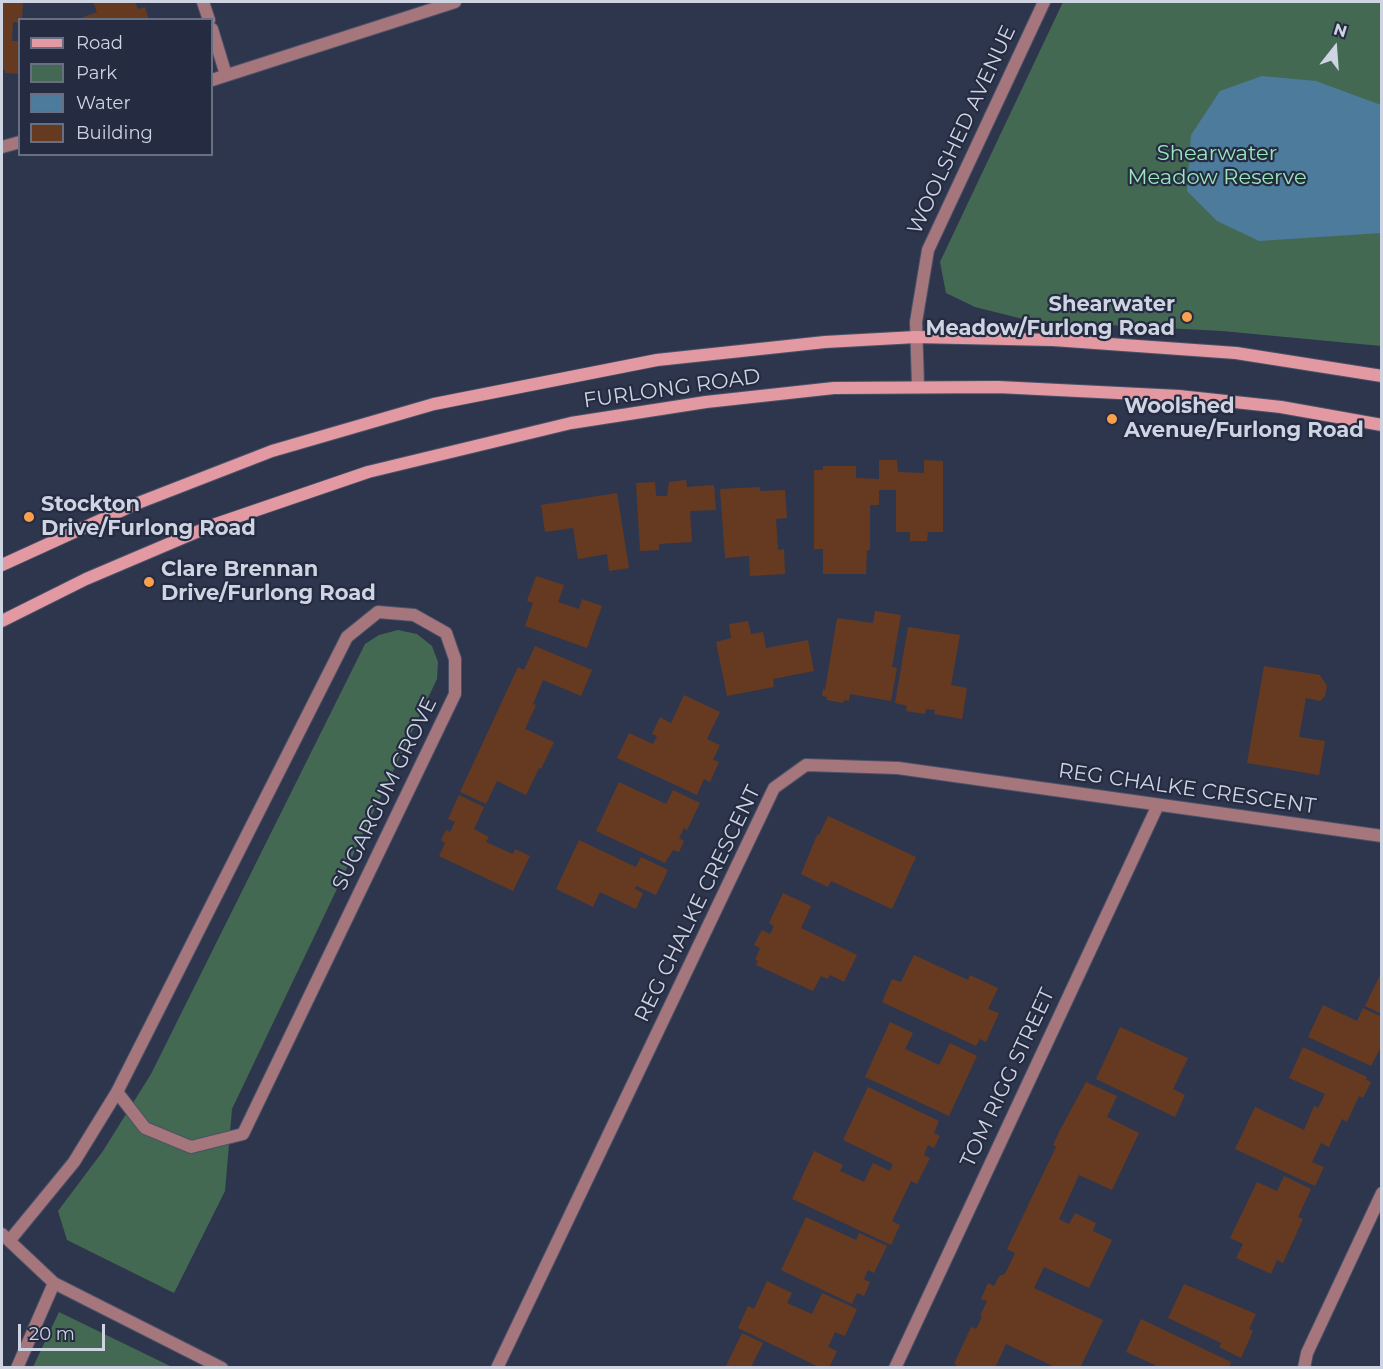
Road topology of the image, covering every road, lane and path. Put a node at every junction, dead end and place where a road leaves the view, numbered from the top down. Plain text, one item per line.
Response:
1 (203, 2) edge
2 (455, 2) edge
3 (1044, 2) edge
4 (208, 18) edge
5 (213, 32) edge
6 (226, 75) junction
7 (213, 80) edge
8 (18, 143) edge
9 (2, 147) edge
10 (916, 338) junction
11 (1382, 376) edge
12 (918, 385) junction
13 (1382, 425) edge
14 (2, 565) edge
15 (2, 621) edge
16 (1158, 806) junction
17 (1382, 836) edge
18 (117, 1092) junction
19 (1382, 1193) edge
20 (6, 1237) edge
21 (54, 1283) junction
22 (16, 1368) edge
23 (222, 1368) edge
24 (497, 1368) edge
25 (895, 1368) edge
26 (1304, 1368) edge

1 - 4 street
2 - 6 street
3 - 10 street, WOOLSHED AVENUE
5 - 6 street
6 - 7 street
8 - 9 street
10 - 11 main road, FURLONG ROAD
10 - 12 street, WOOLSHED AVENUE
10 - 14 main road, FURLONG ROAD
12 - 13 main road, FURLONG ROAD
12 - 15 main road, FURLONG ROAD
16 - 17 street, REG CHALKE CRESCENT
16 - 24 street, REG CHALKE CRESCENT
16 - 25 street, TOM RIGG STREET
18 - 18 street, SUGARGUM GROVE
18 - 20 street, SUGARGUM GROVE
19 - 26 street
20 - 21 street
21 - 22 street
21 - 23 street

